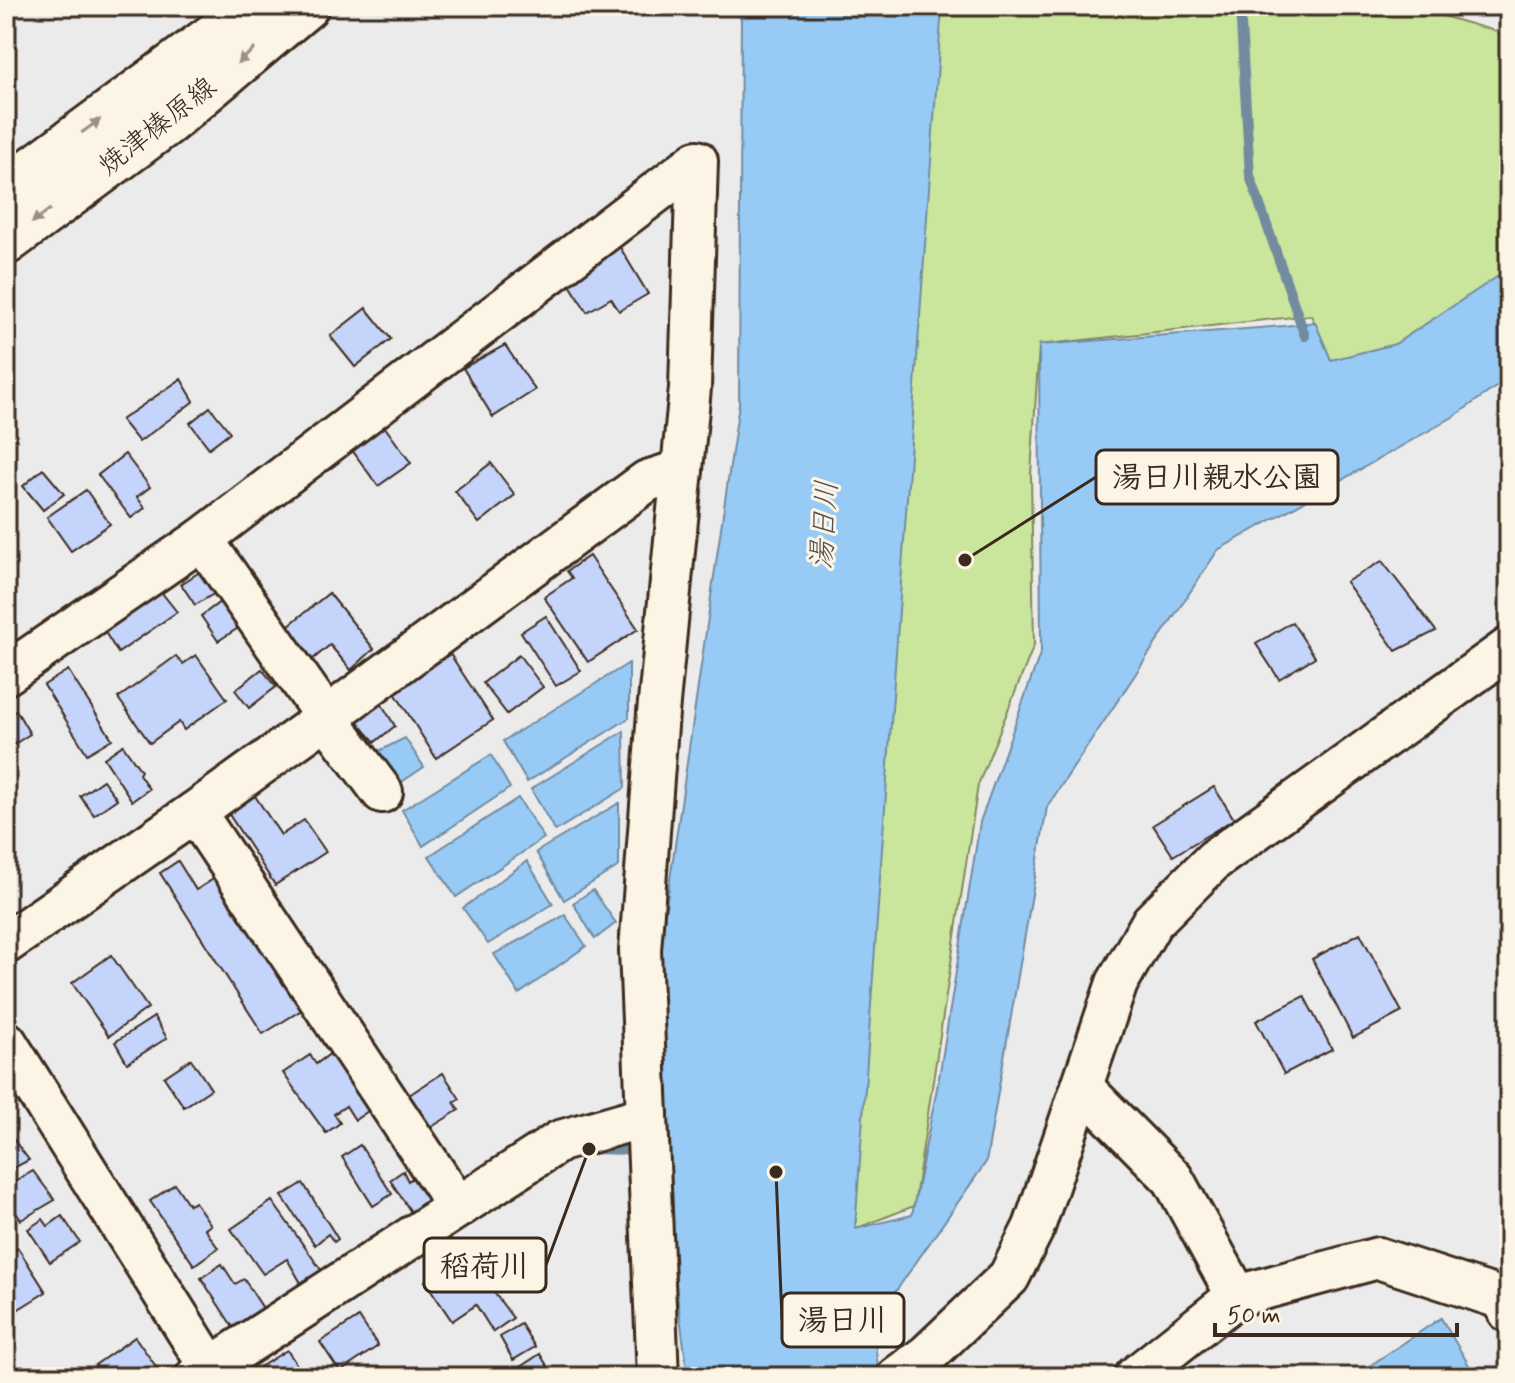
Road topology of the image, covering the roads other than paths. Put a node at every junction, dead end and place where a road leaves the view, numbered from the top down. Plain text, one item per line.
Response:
1 (254, 6) edge
2 (306, 6) edge
3 (6, 189) edge
4 (6, 242) edge
5 (682, 470) junction
6 (202, 539) junction
7 (1509, 648) edge
8 (6, 674) edge
9 (327, 717) junction
10 (382, 792) dead end
11 (195, 812) junction
12 (6, 943) edge
13 (6, 1042) edge
14 (1082, 1087) junction
15 (647, 1116) junction
16 (458, 1207) junction
17 (1237, 1296) junction
18 (1509, 1312) edge
19 (207, 1374) edge
20 (658, 1377) edge
21 (897, 1377) edge
22 (1135, 1377) edge

3 -> 1 main road, 焼津榛原線
2 -> 4 main road, 焼津榛原線
5 - 6 street
5 - 9 street
5 - 15 street
6 - 8 street
6 - 9 street
7 - 14 street
9 - 10 street
9 - 11 street
11 - 12 street
11 - 16 street
13 - 19 street
14 - 17 street
14 - 21 street
15 - 16 street
15 - 20 street
16 - 19 street
17 - 18 street
17 - 22 street

